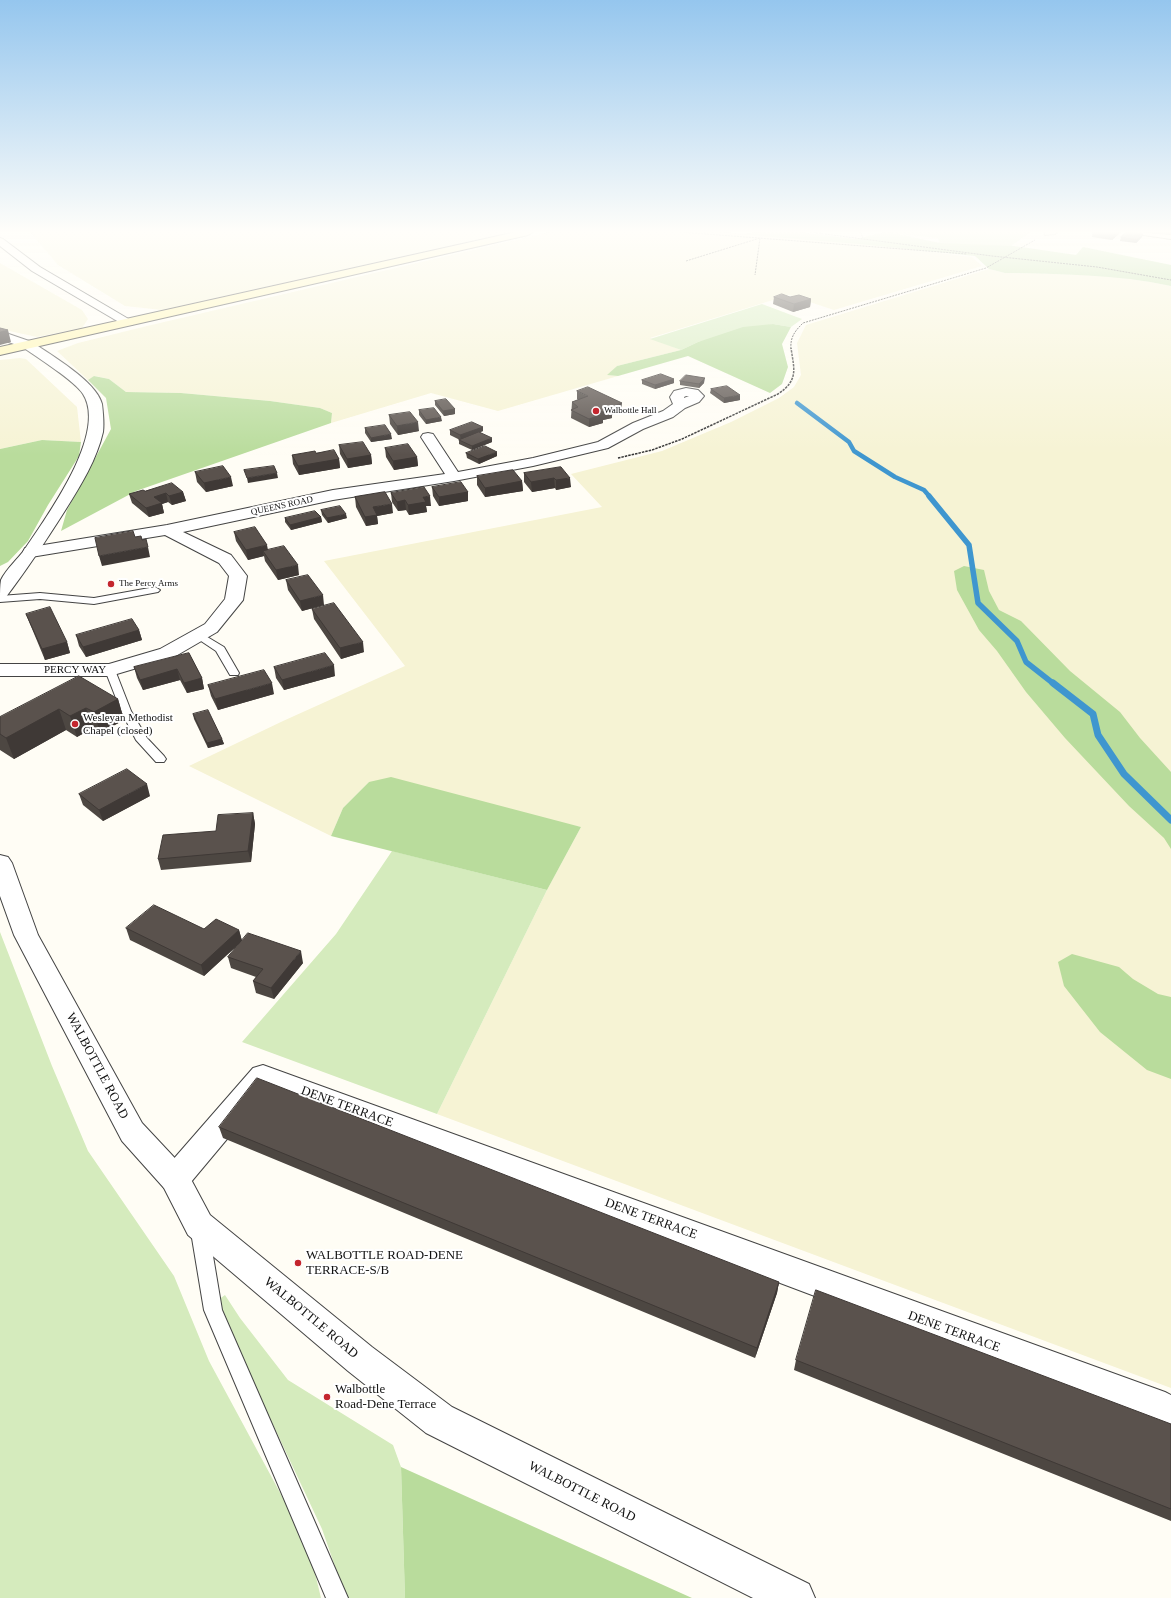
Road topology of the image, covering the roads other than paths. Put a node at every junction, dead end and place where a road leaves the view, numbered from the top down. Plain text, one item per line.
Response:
1 (99, 307) edge
2 (200, 307) edge
3 (128, 323) junction
4 (0, 335) edge
5 (28, 345) junction
6 (0, 351) edge
7 (680, 405) dead end
8 (428, 436) dead end
9 (454, 477) junction
10 (167, 530) junction
11 (31, 552) junction
12 (3, 586) edge
13 (155, 590) dead end
14 (0, 599) edge
15 (199, 635) junction
16 (0, 670) edge
17 (110, 670) junction
18 (234, 673) dead end
19 (160, 759) dead end
20 (0, 863) edge
21 (175, 1179) junction
22 (199, 1225) junction
23 (1165, 1410) dead end
24 (337, 1598) edge
25 (795, 1598) edge

1 - 3 street
2 - 3 main road
3 - 5 main road
4 - 5 street
5 - 6 main road
5 - 11 street
7 - 9 street, QUEENS ROAD
8 - 9 street
9 - 10 street, QUEENS ROAD
10 - 11 street, QUEENS ROAD
10 - 15 street, PERCY WAY
11 - 12 street
13 - 14 lane
15 - 17 street, PERCY WAY
15 - 18 lane
16 - 17 street, PERCY WAY
17 - 19 lane
20 - 21 street, WALBOTTLE ROAD
21 - 22 street, WALBOTTLE ROAD
21 - 23 street, DENE TERRACE
22 - 24 lane
22 - 25 street, WALBOTTLE ROAD

